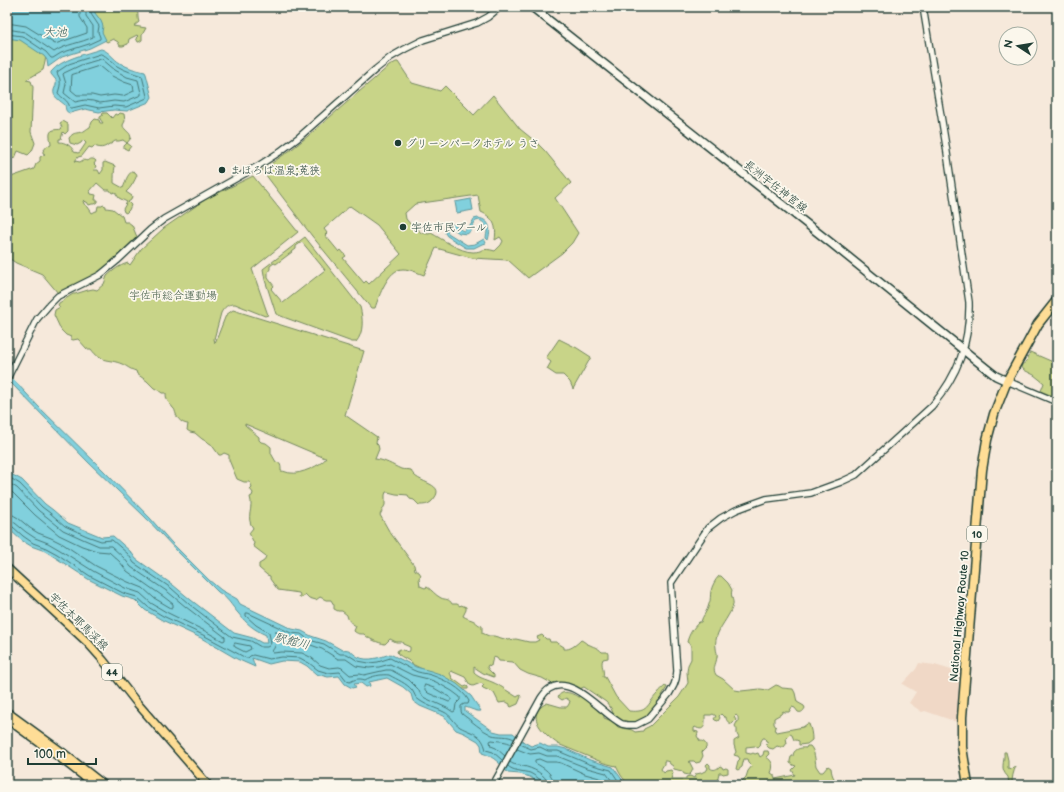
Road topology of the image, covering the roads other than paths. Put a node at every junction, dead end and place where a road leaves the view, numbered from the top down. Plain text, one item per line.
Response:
1 (500, 7) edge
2 (532, 7) edge
3 (923, 7) edge
4 (1057, 300) edge
5 (964, 350) junction
6 (7, 379) edge
7 (1007, 381) junction
8 (1057, 402) edge
9 (7, 568) edge
10 (7, 712) edge
11 (7, 719) edge
12 (96, 785) edge
13 (104, 785) edge
14 (208, 785) edge
15 (493, 785) edge
16 (968, 785) edge

1 - 6 street
2 - 5 main road, 長洲宇佐神宮線
3 - 5 street
4 - 7 highway, National Highway Route 10 / 10
5 - 7 main road, 長洲宇佐神宮線
5 - 15 street
7 - 8 street
7 - 16 highway, National Highway Route 10 / 10
9 - 14 main road, 宇佐本耶馬渓線 / 44
10 - 13 main road
11 - 12 main road

